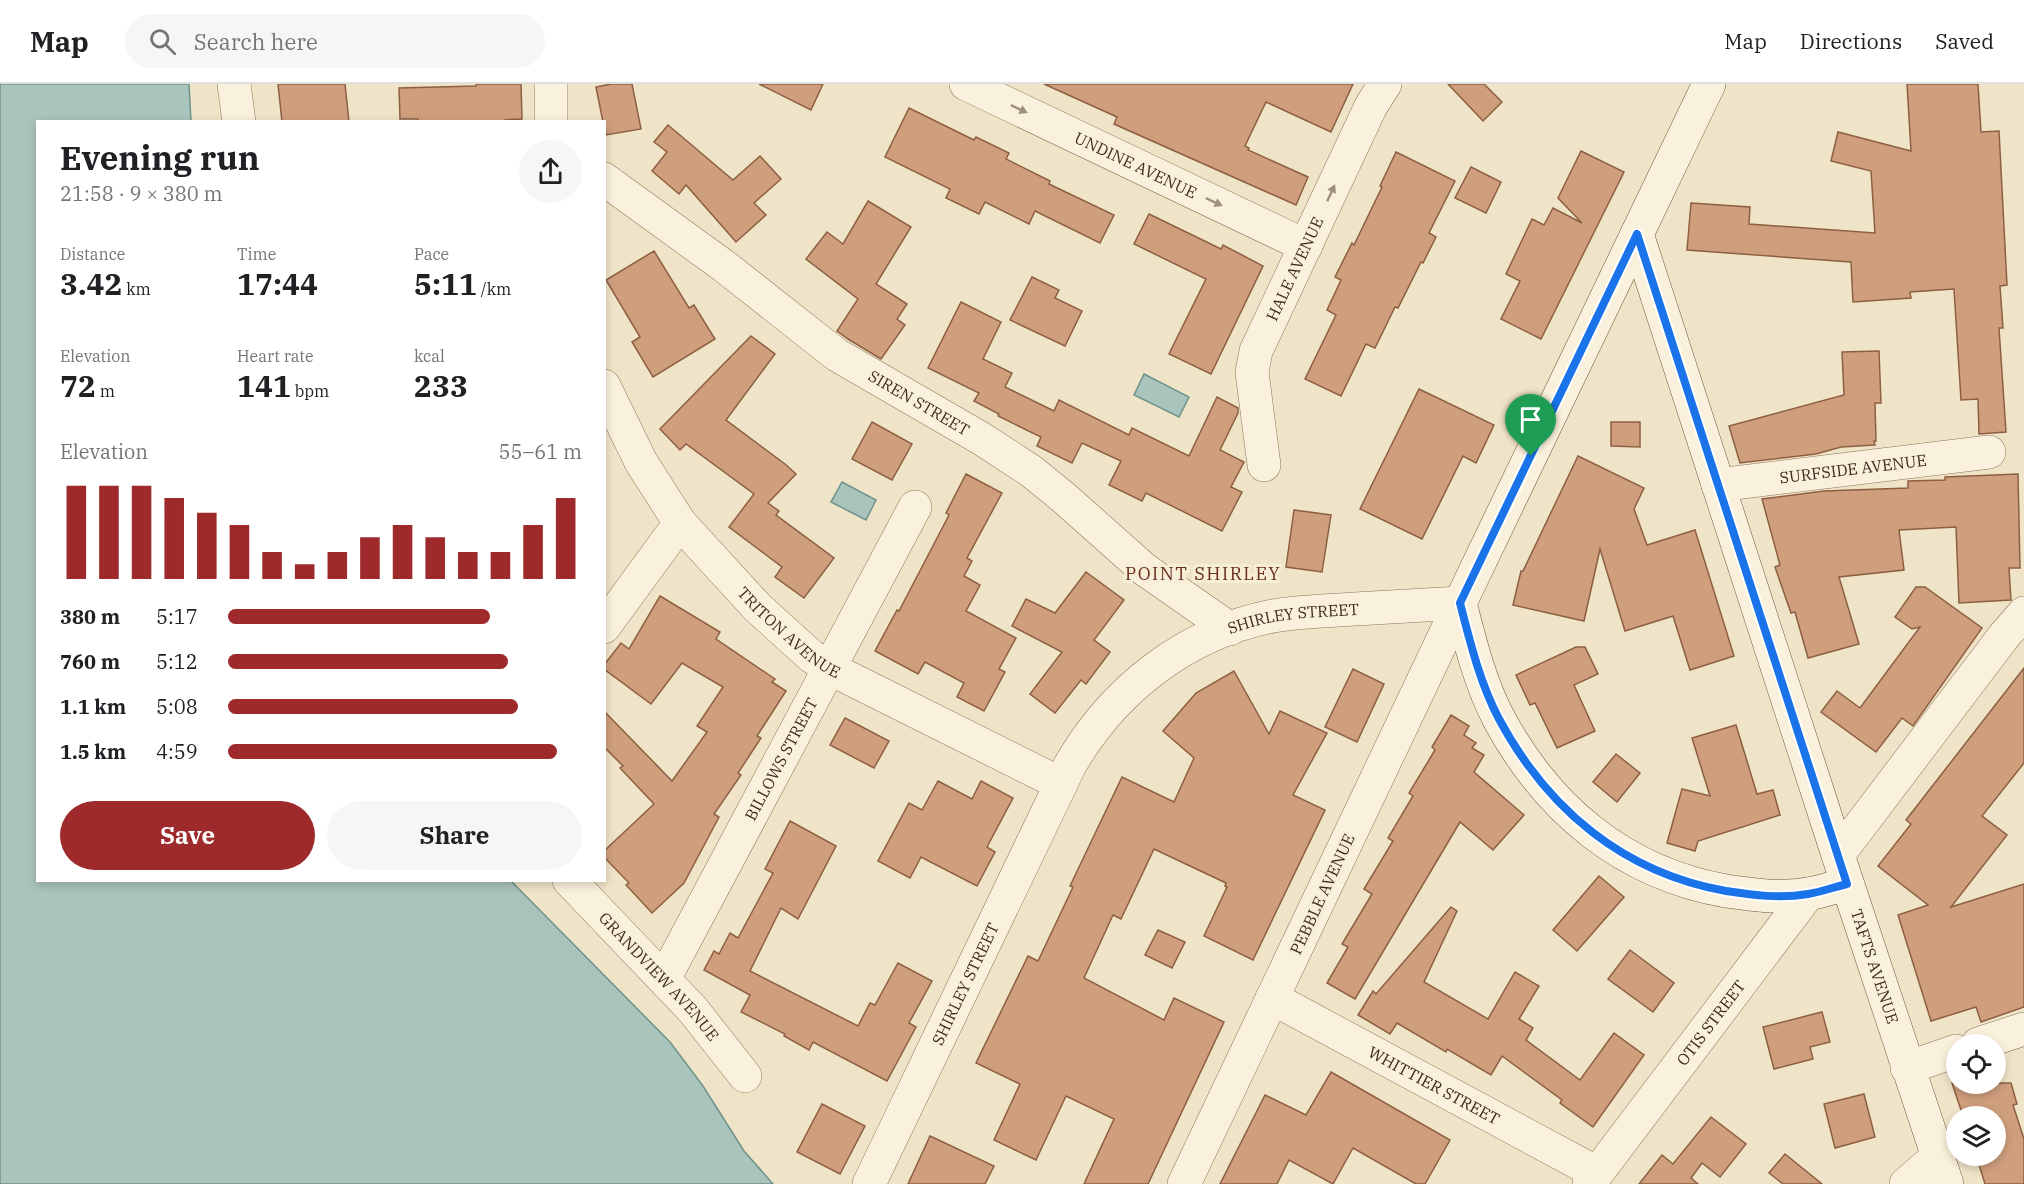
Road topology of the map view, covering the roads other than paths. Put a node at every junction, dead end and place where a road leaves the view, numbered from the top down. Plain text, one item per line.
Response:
1 (234, 84) edge
2 (551, 84) edge
3 (966, 84) edge
4 (1385, 84) edge
5 (1709, 84) edge
6 (239, 120) edge
7 (551, 120) edge
8 (606, 180) edge
9 (1637, 234) junction
10 (1306, 246) junction
11 (606, 390) edge
12 (1989, 452) dead end
13 (1264, 465) dead end
14 (1718, 485) junction
15 (915, 507) dead end
16 (680, 523) junction
17 (1460, 603) junction
18 (2024, 614) edge
19 (606, 624) edge
20 (1230, 629) junction
21 (829, 668) junction
22 (1061, 784) junction
23 (1842, 869) junction
24 (571, 882) edge
25 (1808, 894) junction
26 (664, 979) junction
27 (1272, 998) junction
28 (2024, 1029) edge
29 (2006, 1035) edge
30 (1946, 1054) edge
31 (1907, 1068) junction
32 (745, 1076) dead end
33 (1942, 1170) edge
34 (1593, 1179) edge
35 (869, 1184) edge
36 (1184, 1184) edge
37 (1906, 1184) edge

1 - 6 street
2 - 7 street
3 -> 10 street, UNDINE AVENUE
10 -> 4 street, HALE AVENUE
5 - 9 street
8 - 20 street, SIREN STREET
9 - 14 street, TAFTS AVENUE
9 - 17 street
10 - 13 street, HALE AVENUE
11 - 16 street, TRITON AVENUE
12 - 14 street, SURFSIDE AVENUE
14 - 23 street, TAFTS AVENUE
15 - 21 street, BILLOWS STREET
16 - 19 street
16 - 21 street, TRITON AVENUE
17 - 20 street, SHIRLEY STREET
17 - 25 street
17 - 27 street, PEBBLE AVENUE
18 - 23 street
20 - 22 street, SHIRLEY STREET
21 - 22 street, TRITON AVENUE
21 - 26 street, BILLOWS STREET
22 - 35 street, SHIRLEY STREET
23 - 25 street
23 - 31 street, TAFTS AVENUE
24 - 26 street, GRANDVIEW AVENUE
25 - 34 street, OTIS STREET
26 - 32 street, GRANDVIEW AVENUE
27 - 34 street, WHITTIER STREET
27 - 36 street, PEBBLE AVENUE
28 - 29 street
30 - 31 street
31 - 33 street, TAFTS AVENUE
33 - 37 street

